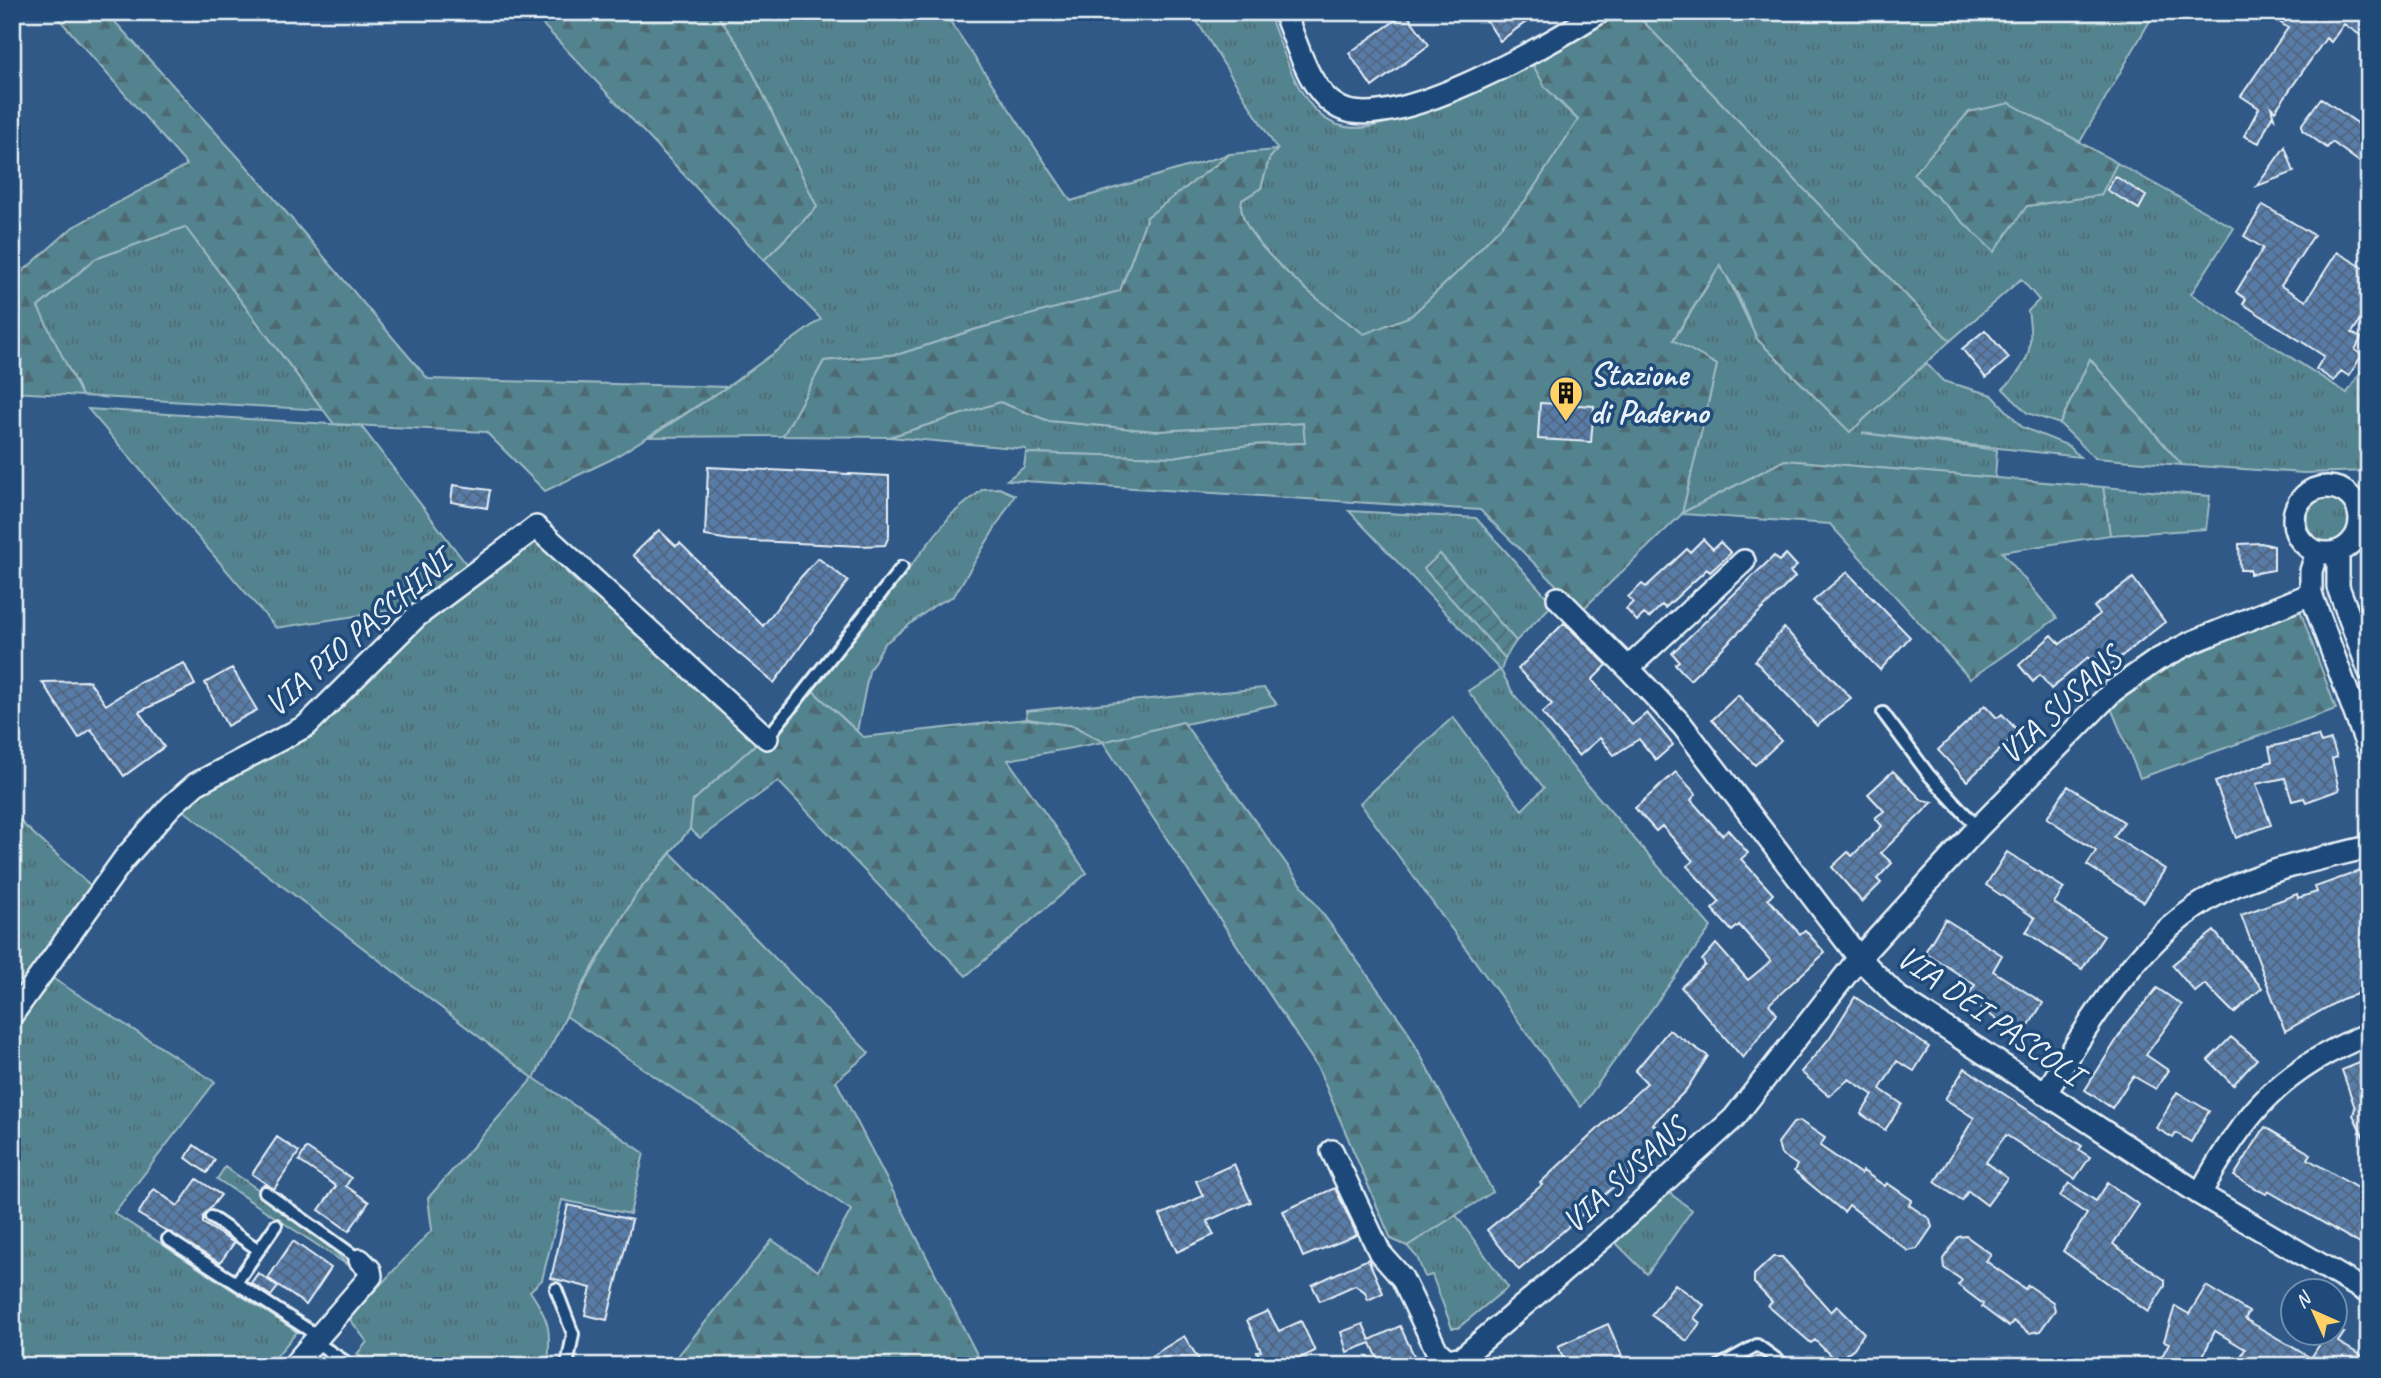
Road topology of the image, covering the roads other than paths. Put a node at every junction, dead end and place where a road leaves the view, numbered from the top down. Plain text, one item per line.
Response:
1 (1284, 12) edge
2 (1600, 12) edge
3 (2362, 498) edge
4 (2317, 552) junction
5 (2339, 552) junction
6 (1744, 561) dead end
7 (902, 567) dead end
8 (2311, 594) junction
9 (1558, 598) dead end
10 (1628, 668) junction
11 (2369, 670) edge
12 (1883, 713) dead end
13 (767, 738) joint
14 (2369, 751) edge
15 (1978, 828) junction
16 (2369, 847) edge
17 (1859, 958) junction
18 (12, 1015) edge
19 (2369, 1034) edge
20 (2045, 1094) junction
21 (1332, 1151) dead end
22 (265, 1192) dead end
23 (2200, 1194) junction
24 (211, 1217) dead end
25 (276, 1225) dead end
26 (168, 1239) dead end
27 (259, 1250) junction
28 (360, 1260) joint
29 (236, 1283) junction
30 (556, 1289) dead end
31 (2369, 1293) edge
32 (316, 1339) junction
33 (1447, 1363) edge
34 (293, 1366) edge
35 (352, 1366) edge
36 (567, 1366) edge
37 (1719, 1366) edge
38 (1786, 1366) edge

1 - 2 street
3 - 4 street
3 - 5 street
4 - 5 street
4 - 8 street
5 - 11 street
6 - 10 street
7 - 13 lane
8 - 14 street
8 - 15 street, VIA SUSANS
9 - 10 street, VIA DEI PASCOLI
10 - 17 street, VIA DEI PASCOLI
12 - 15 lane
13 - 18 street, VIA PIO PASCHINI
15 - 17 street, VIA SUSANS
16 - 20 street
17 - 20 street, VIA DEI PASCOLI
17 - 33 street, VIA SUSANS
19 - 23 street
20 - 23 street, VIA DEI PASCOLI
21 - 33 street, VIA SUSANS
22 - 28 lane
23 - 31 street, VIA DEI PASCOLI
24 - 27 lane
25 - 27 lane
26 - 29 lane
27 - 29 lane
28 - 32 street
29 - 32 lane
30 - 36 lane
32 - 34 street
32 - 35 lane
37 - 38 lane

